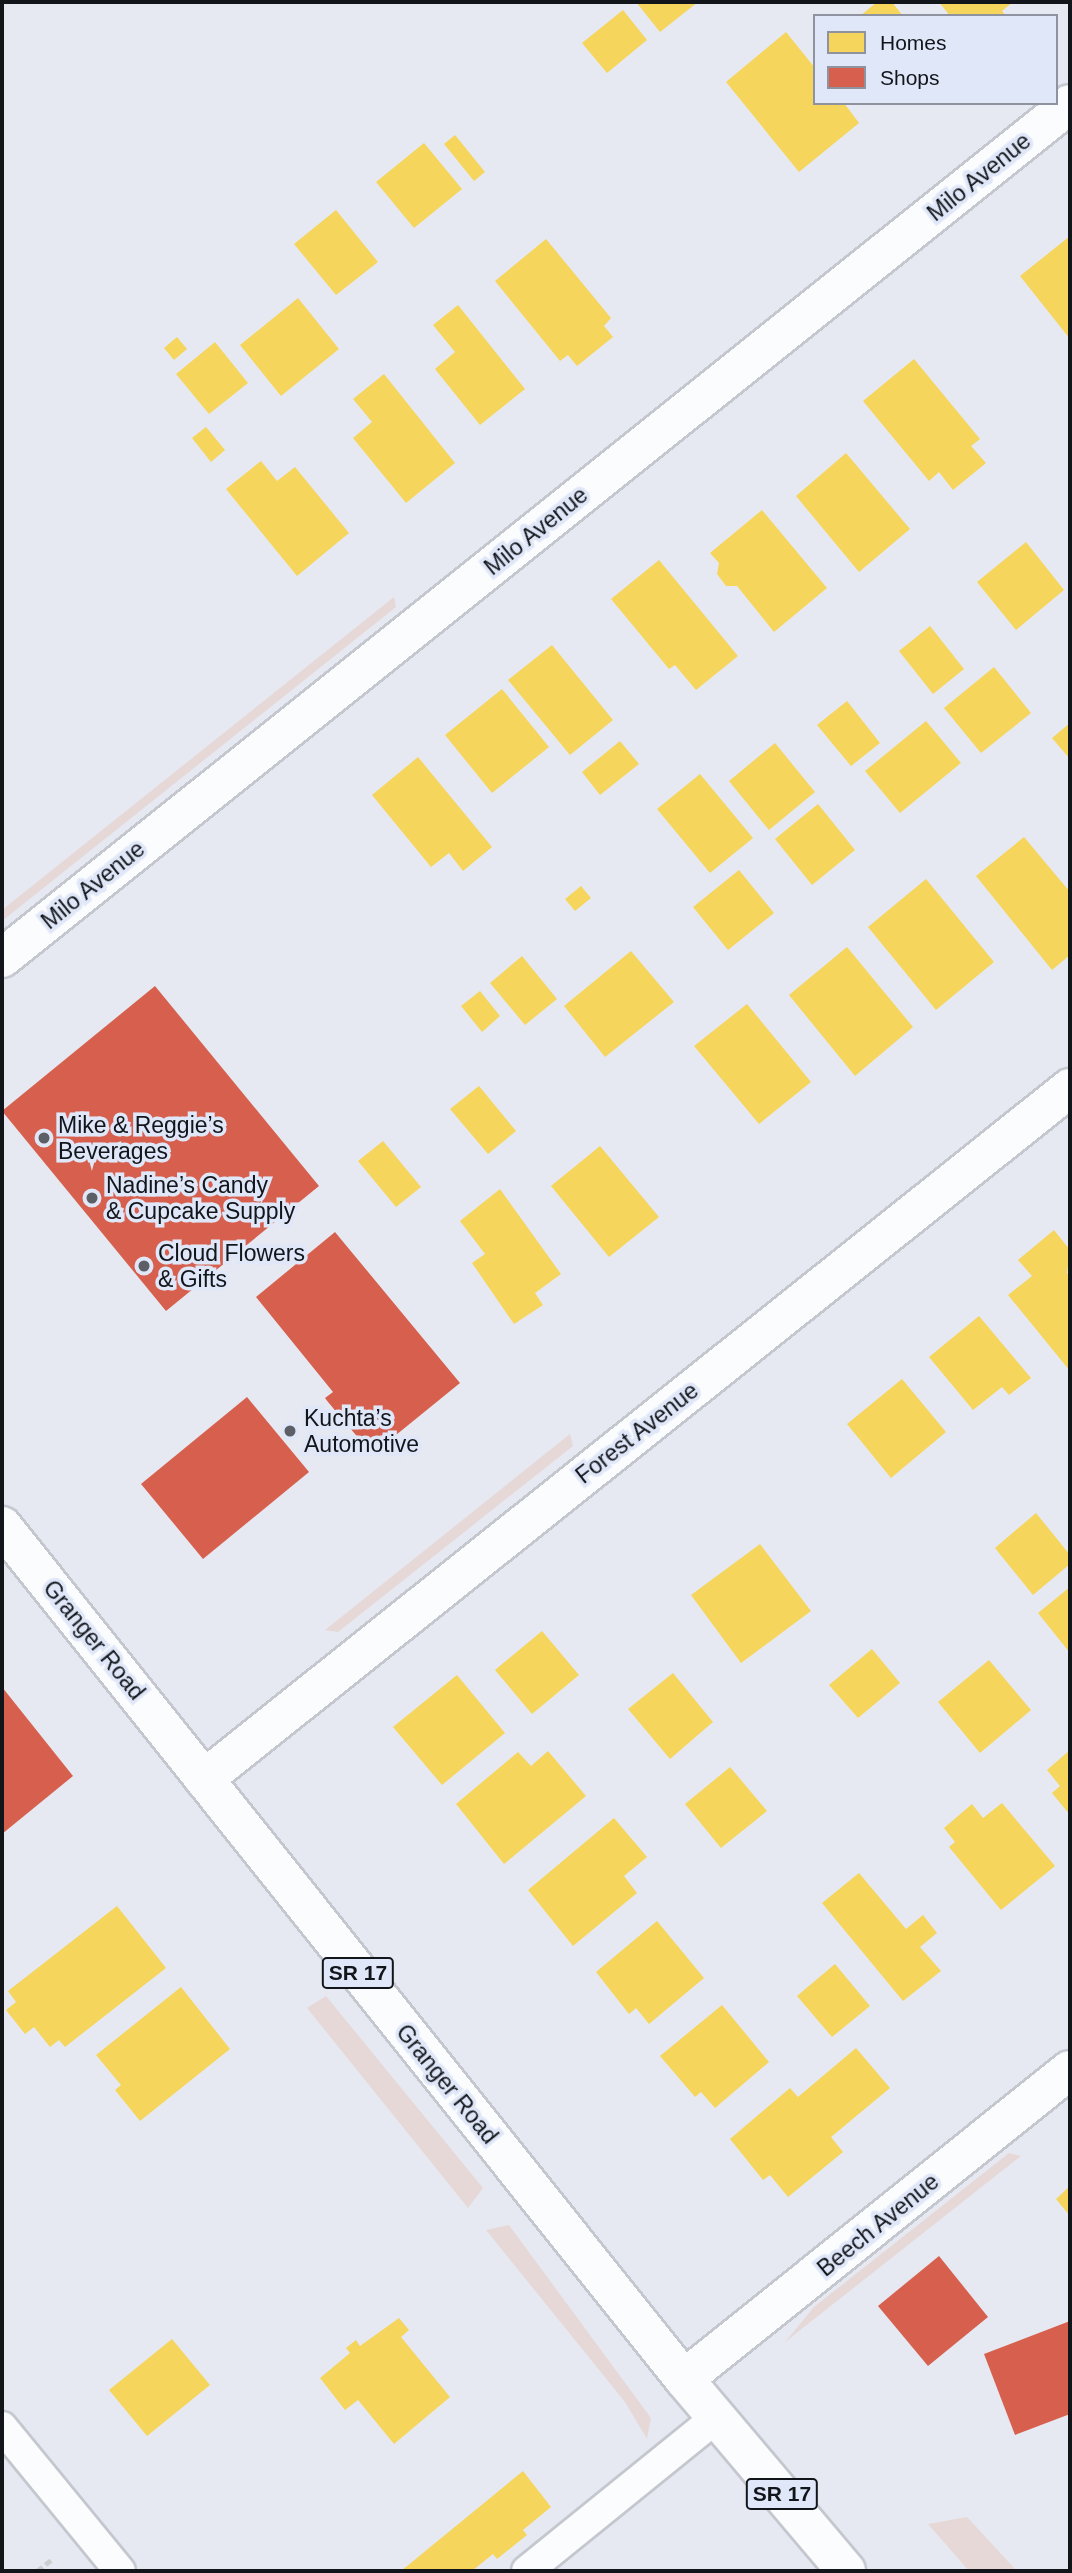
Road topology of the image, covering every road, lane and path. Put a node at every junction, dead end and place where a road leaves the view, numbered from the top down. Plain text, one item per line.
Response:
1 (1070, 104) edge
2 (2, 958) edge
3 (1070, 1088) edge
4 (2, 1527) edge
5 (204, 1779) junction
6 (1070, 2070) edge
7 (684, 2379) junction
8 (716, 2418) junction
9 (2, 2427) edge
10 (120, 2571) edge
11 (527, 2571) edge
12 (846, 2571) edge

1 - 2 street, Milo Avenue
3 - 5 street, Forest Avenue
4 - 5 street, Granger Road / SR 17
5 - 7 street, Granger Road / SR 17
6 - 7 street, Beech Avenue
7 - 8 street, Granger Road / SR 17
8 - 11 lane
8 - 12 street, Granger Road / SR 17
9 - 10 lane

